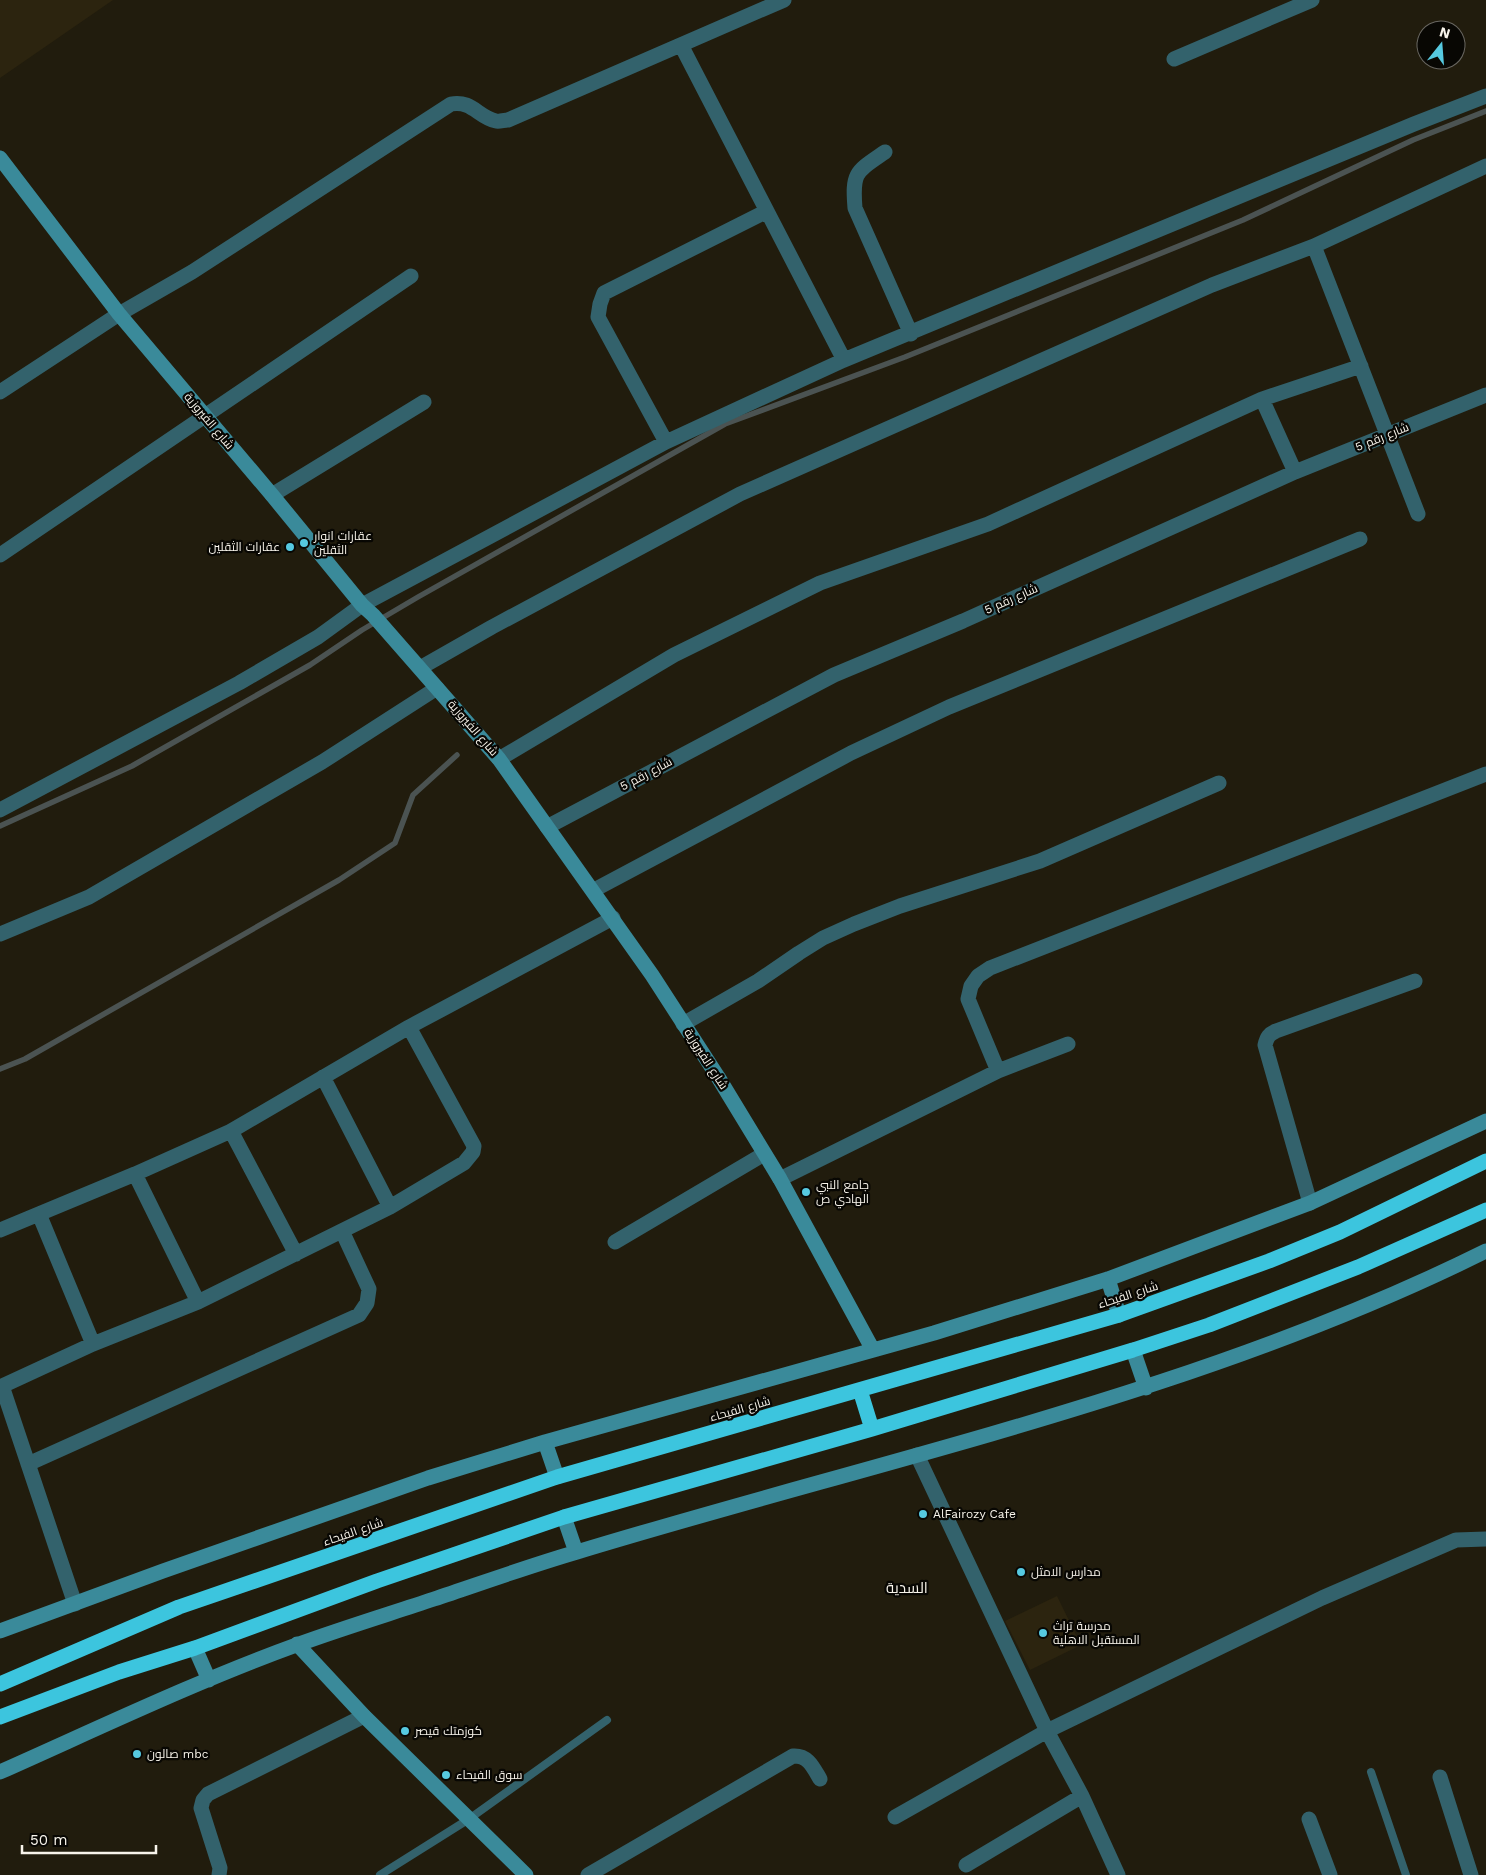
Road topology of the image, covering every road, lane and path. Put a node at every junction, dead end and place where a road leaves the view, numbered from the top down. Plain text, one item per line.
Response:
1 (784, 0) edge
2 (1312, 0) edge
3 (681, 45) junction
4 (1174, 59) dead end
5 (1486, 96) edge
6 (885, 152) dead end
7 (0, 158) edge
8 (1486, 166) edge
9 (767, 211) junction
10 (1314, 246) junction
11 (411, 276) dead end
12 (119, 314) junction
13 (911, 334) junction
14 (844, 360) junction
15 (1361, 366) junction
16 (0, 392) edge
17 (1486, 394) edge
18 (1262, 399) junction
19 (424, 402) dead end
20 (204, 416) junction
21 (1388, 435) junction
22 (666, 442) junction
23 (1296, 472) junction
24 (272, 495) junction
25 (1418, 514) dead end
26 (1360, 539) dead end
27 (0, 555) edge
28 (373, 616) junction
29 (420, 668) junction
30 (437, 688) junction
31 (499, 759) junction
32 (1486, 774) edge
33 (1219, 783) dead end
34 (0, 810) edge
35 (547, 826) junction
36 (594, 890) junction
37 (613, 918) junction
38 (0, 934) edge
39 (1415, 981) dead end
40 (683, 1024) junction
41 (410, 1027) junction
42 (1068, 1044) dead end
43 (998, 1071) junction
44 (323, 1077) junction
45 (1486, 1121) edge
46 (231, 1131) junction
47 (764, 1154) junction
48 (1486, 1161) edge
49 (135, 1174) junction
50 (780, 1179) junction
51 (1310, 1203) junction
52 (390, 1207) junction
53 (1486, 1210) edge
54 (39, 1214) junction
55 (0, 1230) edge
56 (342, 1231) junction
57 (615, 1242) dead end
58 (1486, 1251) edge
59 (296, 1254) junction
60 (1108, 1279) junction
61 (198, 1302) junction
62 (1119, 1315) junction
63 (93, 1344) junction
64 (873, 1350) junction
65 (1134, 1350) junction
66 (1, 1386) edge
67 (1146, 1388) junction
68 (860, 1390) junction
69 (872, 1429) junction
70 (545, 1442) junction
71 (917, 1456) junction
72 (28, 1464) junction
73 (556, 1477) junction
74 (564, 1517) junction
75 (1486, 1539) edge
76 (576, 1552) junction
77 (74, 1604) junction
78 (0, 1631) edge
79 (297, 1644) junction
80 (195, 1648) junction
81 (209, 1680) junction
82 (0, 1684) edge
83 (364, 1716) junction
84 (0, 1717) edge
85 (607, 1720) dead end
86 (1047, 1731) junction
87 (0, 1772) edge
88 (1371, 1772) dead end
89 (1440, 1776) dead end
90 (820, 1778) dead end
91 (1082, 1796) junction
92 (895, 1817) dead end
93 (469, 1819) junction
94 (1309, 1819) dead end
95 (966, 1865) dead end
96 (219, 1875) edge
97 (380, 1875) edge
98 (526, 1875) edge
99 (588, 1875) edge
100 (1118, 1875) edge
101 (1330, 1875) edge
102 (1406, 1875) edge
103 (1471, 1875) edge

1 - 3 street
2 - 4 street
3 - 9 street
3 - 12 street
5 - 13 street
6 - 13 street
7 - 12 street, شارع الفيروزية
8 - 10 street
9 - 14 street
9 - 22 street
10 - 15 street
10 - 29 street
11 - 20 street
12 - 16 street
12 - 20 street, شارع الفيروزية
13 - 14 street
14 - 22 street
15 - 18 street
15 - 21 street
17 - 21 street, شارع رقم 5
18 - 23 street
18 - 31 street
19 - 24 street
20 - 24 street, شارع الفيروزية
20 - 27 street
21 - 23 street, شارع رقم 5
21 - 25 street
22 - 28 street
23 - 35 street, شارع رقم 5
24 - 28 street, شارع الفيروزية
26 - 36 street
28 - 29 street, شارع الفيروزية
28 - 34 street
29 - 30 street, شارع الفيروزية
30 - 31 street, شارع الفيروزية
30 - 38 street
31 - 35 street, شارع الفيروزية
32 - 43 street
33 - 40 street
35 - 36 street, شارع الفيروزية
36 - 37 street, شارع الفيروزية
37 - 40 street, شارع الفيروزية
37 - 41 street
39 - 51 street
40 - 47 street, شارع الفيروزية
41 - 44 street
41 - 52 street
42 - 43 street
43 - 50 street
44 - 46 street
44 - 52 street
45 - 51 street
46 - 49 street
46 - 59 street
47 - 50 street, شارع الفيروزية
47 - 57 street
48 - 62 highway, شارع الفيحاء
49 - 54 street
49 - 61 street
50 - 64 street, شارع الفيروزية
51 - 60 street
52 - 56 street
53 - 65 highway
54 - 55 street
54 - 63 street
56 - 59 street
56 - 72 street
58 - 67 street
59 - 61 street
60 - 62 street
60 - 64 street
61 - 63 street
62 - 68 highway, شارع الفيحاء
63 - 66 street
64 - 70 street
65 - 67 street
65 - 69 highway
66 - 72 street
67 - 71 street
68 - 69 highway
68 - 73 highway, شارع الفيحاء
69 - 74 highway
70 - 73 street
70 - 77 street
71 - 76 street
71 - 86 street
72 - 77 street
73 - 82 highway, شارع الفيحاء
74 - 76 street
74 - 80 highway
75 - 86 street
76 - 79 street
77 - 78 street
79 - 81 street
79 - 83 street
80 - 81 street
80 - 84 highway
81 - 87 street
83 - 93 street
83 - 96 street
85 - 93 lane
86 - 91 street
86 - 92 street
88 - 102 lane
89 - 103 street
90 - 99 street
91 - 95 street
91 - 100 street
93 - 97 lane
93 - 98 street
94 - 101 street

